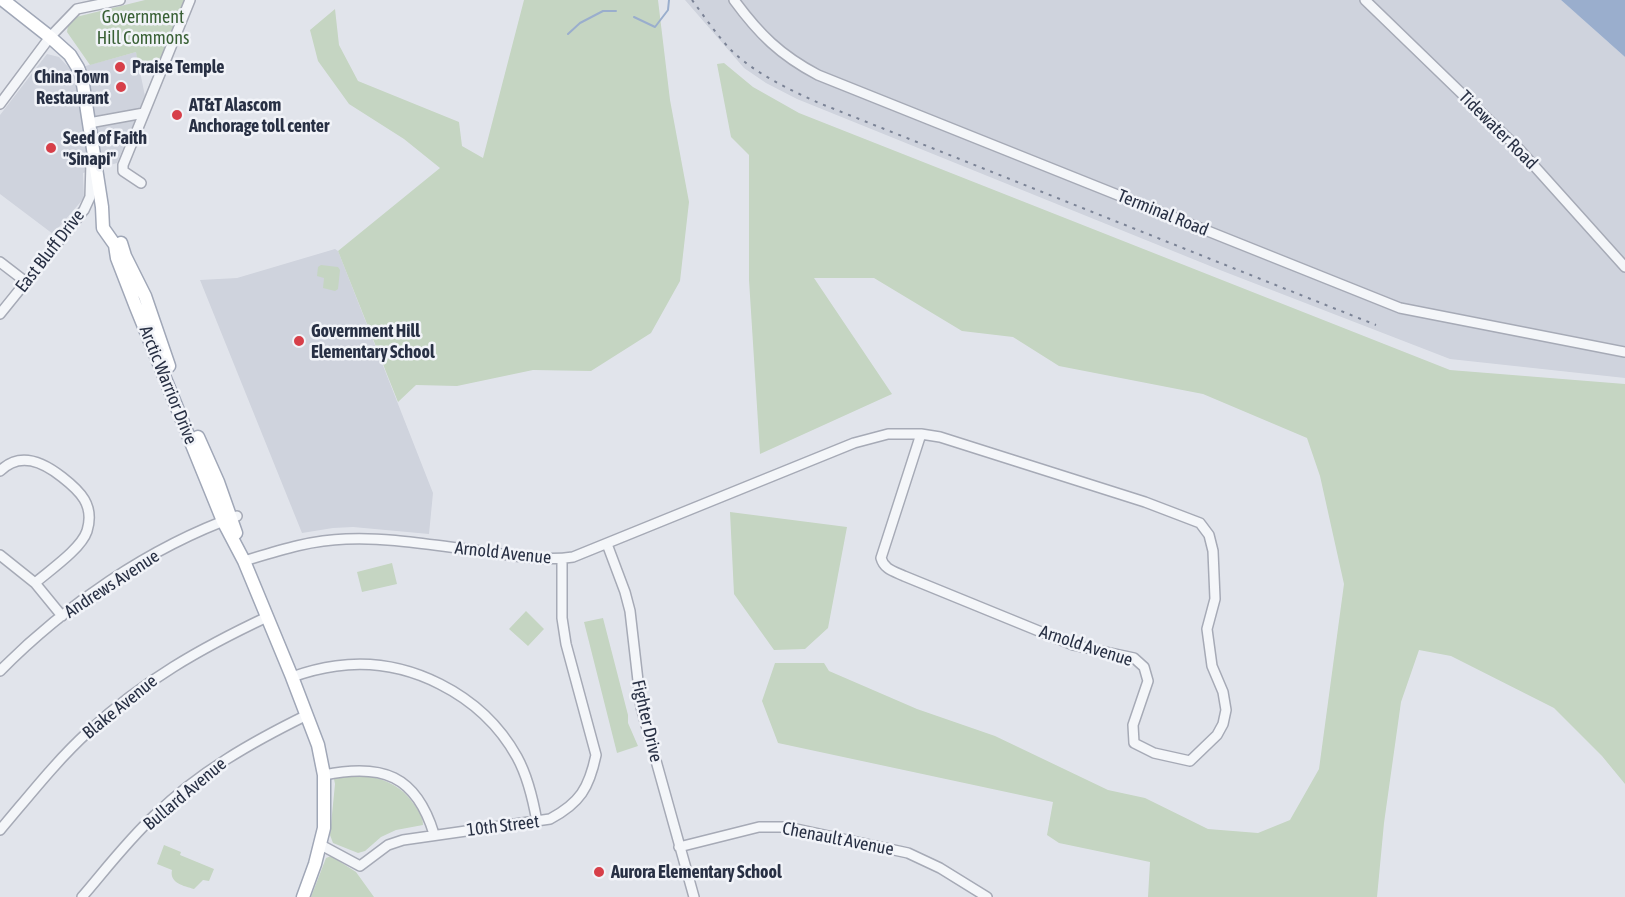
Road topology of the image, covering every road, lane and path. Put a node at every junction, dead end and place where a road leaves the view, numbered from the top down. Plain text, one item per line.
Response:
1 (3, 0) edge
2 (120, 0) edge
3 (190, 0) edge
4 (734, 0) edge
5 (1365, 0) edge
6 (76, 5) edge
7 (50, 37) junction
8 (0, 104) edge
9 (144, 113) junction
10 (89, 123) junction
11 (92, 148) junction
12 (141, 183) dead end
13 (0, 262) edge
14 (1625, 267) edge
15 (26, 282) junction
16 (0, 314) edge
17 (1625, 352) edge
18 (921, 434) junction
19 (0, 471) edge
20 (230, 518) junction
21 (607, 544) junction
22 (0, 555) edge
23 (562, 559) junction
24 (244, 561) junction
25 (35, 583) junction
26 (62, 616) junction
27 (267, 617) junction
28 (0, 671) edge
29 (292, 677) junction
30 (307, 715) junction
31 (324, 775) junction
32 (537, 822) junction
33 (0, 831) edge
34 (434, 834) junction
35 (321, 845) junction
36 (679, 847) junction
37 (82, 897) edge
38 (303, 897) edge
39 (694, 897) edge
40 (987, 897) edge

1 - 7 main road, Arctic Warrior Drive
2 - 6 street
3 - 9 street
4 - 17 street, Terminal Road
5 - 14 street, Tidewater Road
6 - 7 street
7 - 8 street
7 - 10 main road, Arctic Warrior Drive
9 - 10 street
9 - 12 street
10 - 11 main road, Arctic Warrior Drive
11 - 15 street, East Bluff Drive
11 - 20 main road, Arctic Warrior Drive
13 - 15 street
15 - 16 street, East Bluff Drive
18 - 18 street, Arnold Avenue
18 - 21 street, Arnold Avenue
19 - 25 street
20 - 24 main road, Arctic Warrior Drive
20 - 26 street, Andrews Avenue
21 - 23 street, Arnold Avenue
21 - 36 street, Fighter Drive
22 - 25 street
23 - 24 street, Arnold Avenue
23 - 32 street, 10th Street
24 - 27 main road, Arctic Warrior Drive
25 - 26 street
26 - 28 street, Andrews Avenue
27 - 29 main road, Arctic Warrior Drive
27 - 33 street, Blake Avenue
29 - 30 main road, Arctic Warrior Drive
29 - 32 street
30 - 31 main road, Arctic Warrior Drive
30 - 37 street, Bullard Avenue
31 - 34 street
31 - 35 main road, Arctic Warrior Drive
32 - 34 street, 10th Street
34 - 35 street, 10th Street
35 - 38 main road, Arctic Warrior Drive
36 - 39 street, Fighter Drive
36 - 40 street, Chenault Avenue

